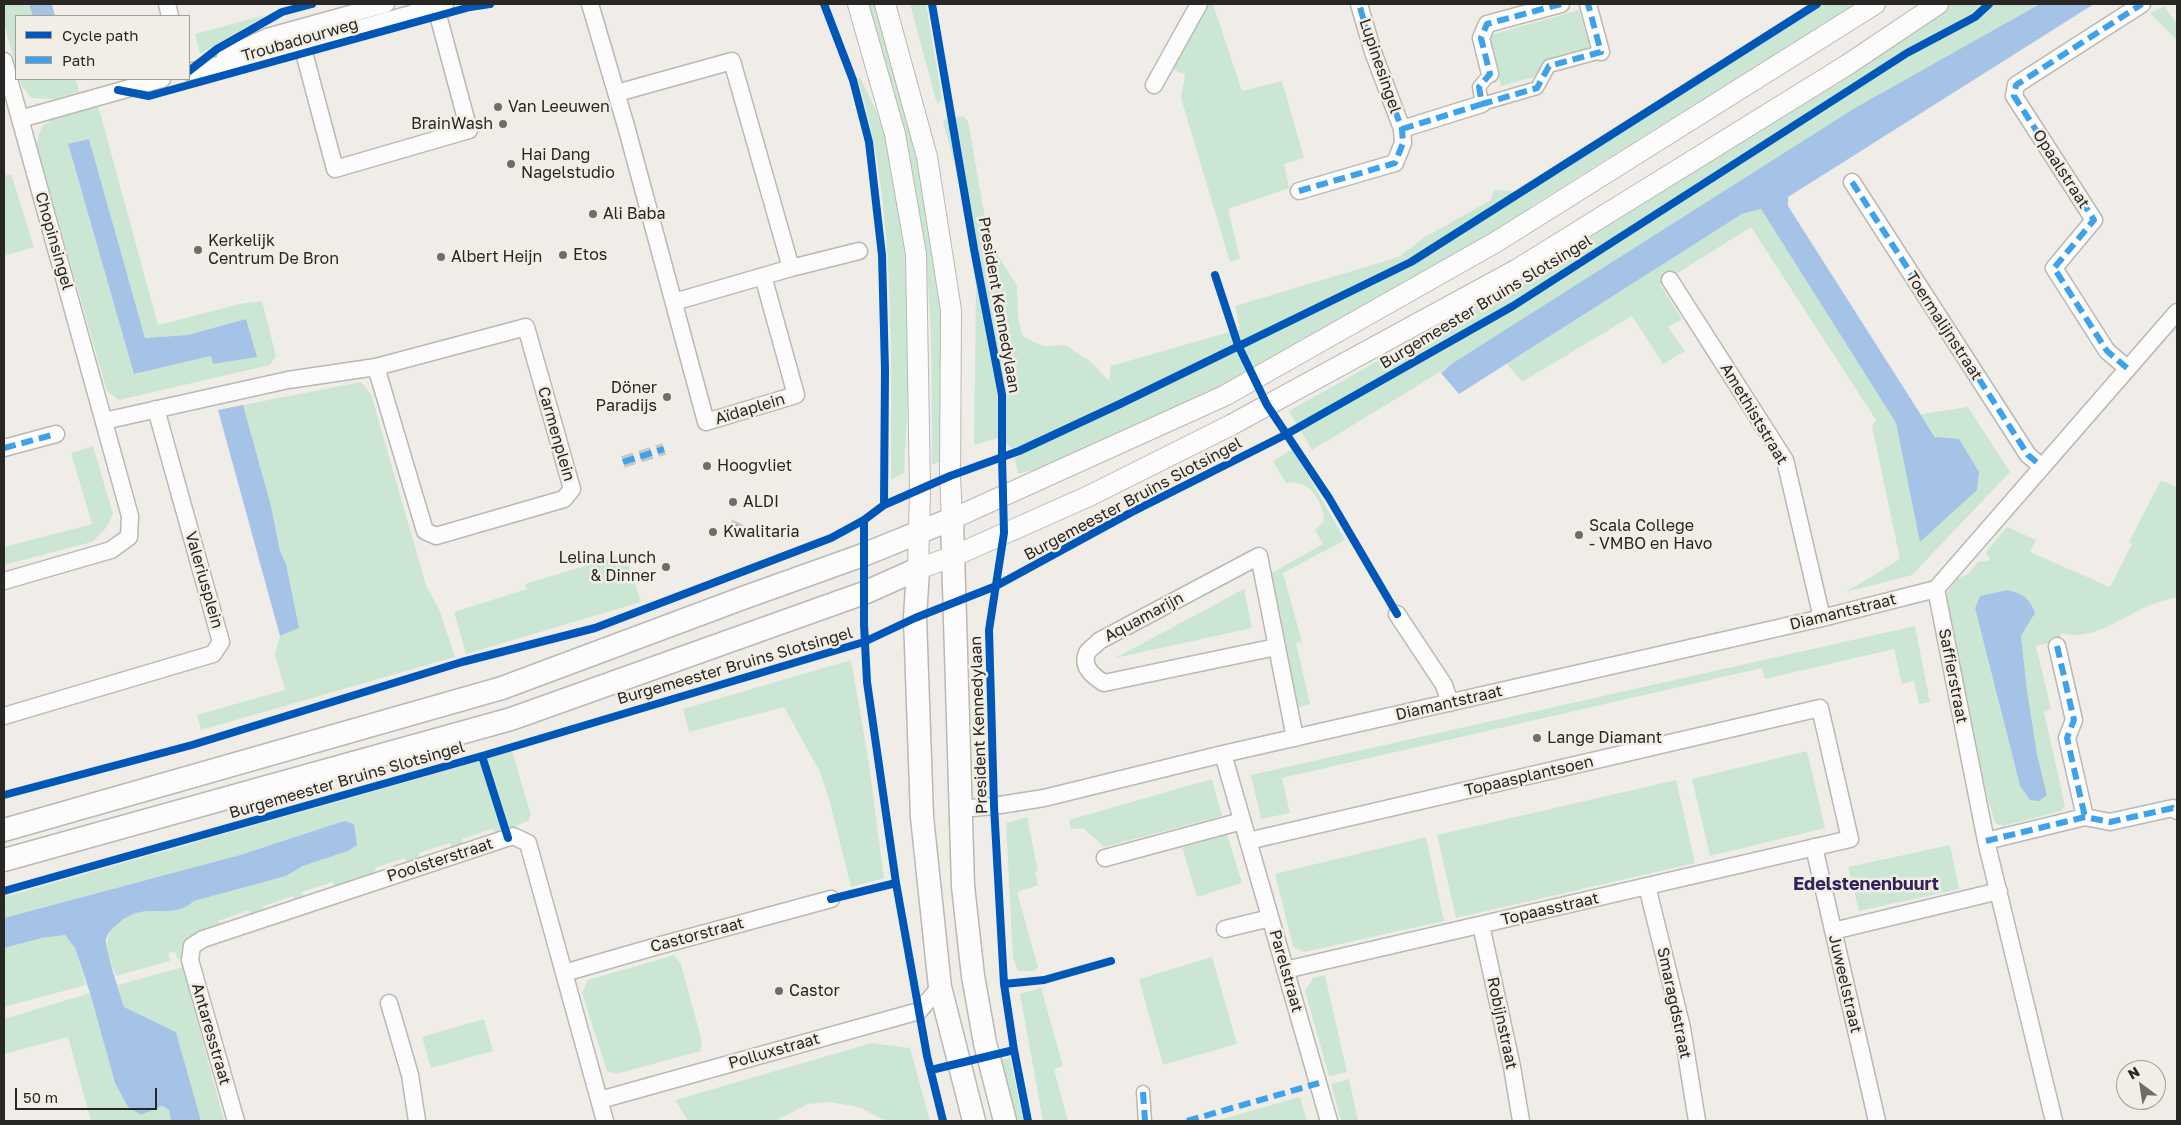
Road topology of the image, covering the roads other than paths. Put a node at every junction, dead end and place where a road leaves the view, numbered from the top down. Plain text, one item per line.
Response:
1 (386, 4) edge
2 (590, 4) edge
3 (858, 4) edge
4 (885, 4) edge
5 (1199, 4) edge
6 (1359, 4) edge
7 (1561, 4) edge
8 (1588, 4) edge
9 (1876, 4) edge
10 (1938, 4) edge
11 (2142, 4) edge
12 (439, 5) edge
13 (310, 25) junction
14 (302, 45) junction
15 (1601, 52) joint
16 (4, 61) edge
17 (190, 72) edge
18 (190, 72) edge
19 (1490, 74) joint
20 (158, 80) edge
21 (1154, 85) dead end
22 (616, 93) junction
23 (1482, 104) junction
24 (20, 118) junction
25 (1402, 128) junction
26 (1852, 182) dead end
27 (1299, 191) dead end
28 (859, 251) dead end
29 (791, 268) junction
30 (763, 276) junction
31 (1670, 280) dead end
32 (674, 302) junction
33 (2177, 312) edge
34 (376, 367) junction
35 (2127, 368) junction
36 (156, 409) junction
37 (104, 420) junction
38 (56, 434) dead end
39 (4, 448) edge
40 (2041, 466) junction
41 (952, 519) junction
42 (918, 533) junction
43 (954, 556) junction
44 (918, 569) junction
45 (4, 581) edge
46 (1936, 589) junction
47 (1397, 614) dead end
48 (1822, 618) junction
49 (2057, 646) dead end
50 (1276, 647) junction
51 (1450, 703) junction
52 (4, 716) edge
53 (1295, 738) junction
54 (1223, 754) junction
55 (960, 809) junction
56 (2177, 811) edge
57 (2084, 818) junction
58 (1242, 822) junction
59 (4, 830) edge
60 (1248, 841) junction
61 (1986, 841) junction
62 (1814, 847) junction
63 (1105, 858) dead end
64 (4, 860) edge
65 (1647, 886) junction
66 (1999, 891) junction
67 (831, 900) dead end
68 (1270, 918) junction
69 (1481, 924) junction
70 (1225, 929) dead end
71 (1833, 931) junction
72 (192, 946) joint
73 (1285, 970) junction
74 (564, 973) junction
75 (940, 987) junction
76 (389, 1003) dead end
77 (1143, 1092) dead end
78 (600, 1100) junction
79 (236, 1121) edge
80 (417, 1121) edge
81 (605, 1121) edge
82 (974, 1121) edge
83 (1004, 1121) edge
84 (1145, 1121) edge
85 (1329, 1121) edge
86 (1521, 1121) edge
87 (1697, 1121) edge
88 (1877, 1121) edge
89 (2054, 1121) edge

1 - 13 street, Troubadourweg
2 - 22 street, Aïdaplein
3 - 42 street
4 - 41 street, President Kennedylaan
5 - 21 street
6 - 25 street, Lupinesingel
7 - 19 street
8 - 15 street, Lupinesingel
9 - 41 street
10 - 43 street, Burgemeester Bruins Slotsingel
11 - 35 street, Opaalstraat
12 - 14 street, Troubadourweg
12 - 14 street, Troubadourweg
13 - 14 street, Troubadourweg
13 - 17 street, Troubadourweg
14 - 18 street, Troubadourweg
15 - 23 street, Lupinesingel
16 - 24 street, Chopinsingel
19 - 23 street
20 - 24 street
22 - 29 street
22 - 32 street, Aïdaplein
23 - 25 street, Lupinesingel
24 - 37 street, Chopinsingel
25 - 27 street, Lupinesingel
26 - 40 street, Toermalijnstraat
28 - 29 street
29 - 30 street
30 - 32 street
30 - 32 street, Aïdaplein
31 - 48 street, Amethiststraat
33 - 35 street
34 - 34 street, Carmenplein
34 - 36 street, Carmenplein
35 - 40 street
36 - 37 street, Carmenplein
36 - 52 street, Valeriusplein
37 - 45 street, Chopinsingel
38 - 39 street
40 - 46 street
41 - 42 main road
41 - 43 main road, President Kennedylaan
42 - 44 street
42 - 59 main road
43 - 44 street, Burgemeester Bruins Slotsingel
43 - 55 main road, President Kennedylaan
44 - 64 main road, Burgemeester Bruins Slotsingel
44 - 75 main road
46 - 48 street, Diamantstraat
46 - 61 street, Saffierstraat
47 - 51 street
48 - 51 street, Diamantstraat
49 - 57 street
50 - 50 street, Aquamarijn
50 - 53 street, Aquamarijn
51 - 53 street, Diamantstraat
53 - 54 street, Diamantstraat
54 - 55 street, Diamantstraat
54 - 58 street, Parelstraat
55 - 83 main road, President Kennedylaan
56 - 57 street
57 - 61 street
58 - 60 street, Parelstraat
58 - 63 street
60 - 62 street, Topaasplantsoen
60 - 68 street, Parelstraat
61 - 66 street, Saffierstraat
62 - 65 street, Topaasstraat
62 - 71 street, Juweelstraat
65 - 69 street, Topaasstraat
65 - 87 street, Smaragdstraat
66 - 71 street
66 - 89 street, Saffierstraat
67 - 74 street, Castorstraat
68 - 70 street
68 - 73 street, Parelstraat
69 - 73 street, Topaasstraat
69 - 86 street, Robijnstraat
71 - 88 street, Juweelstraat
72 - 74 street, Poolsterstraat
72 - 79 street, Antaresstraat
73 - 85 street, Parelstraat
74 - 78 street, Poolsterstraat
75 - 78 street, Polluxstraat
75 - 82 main road
76 - 80 street
77 - 84 street
78 - 81 street, Poolsterstraat

